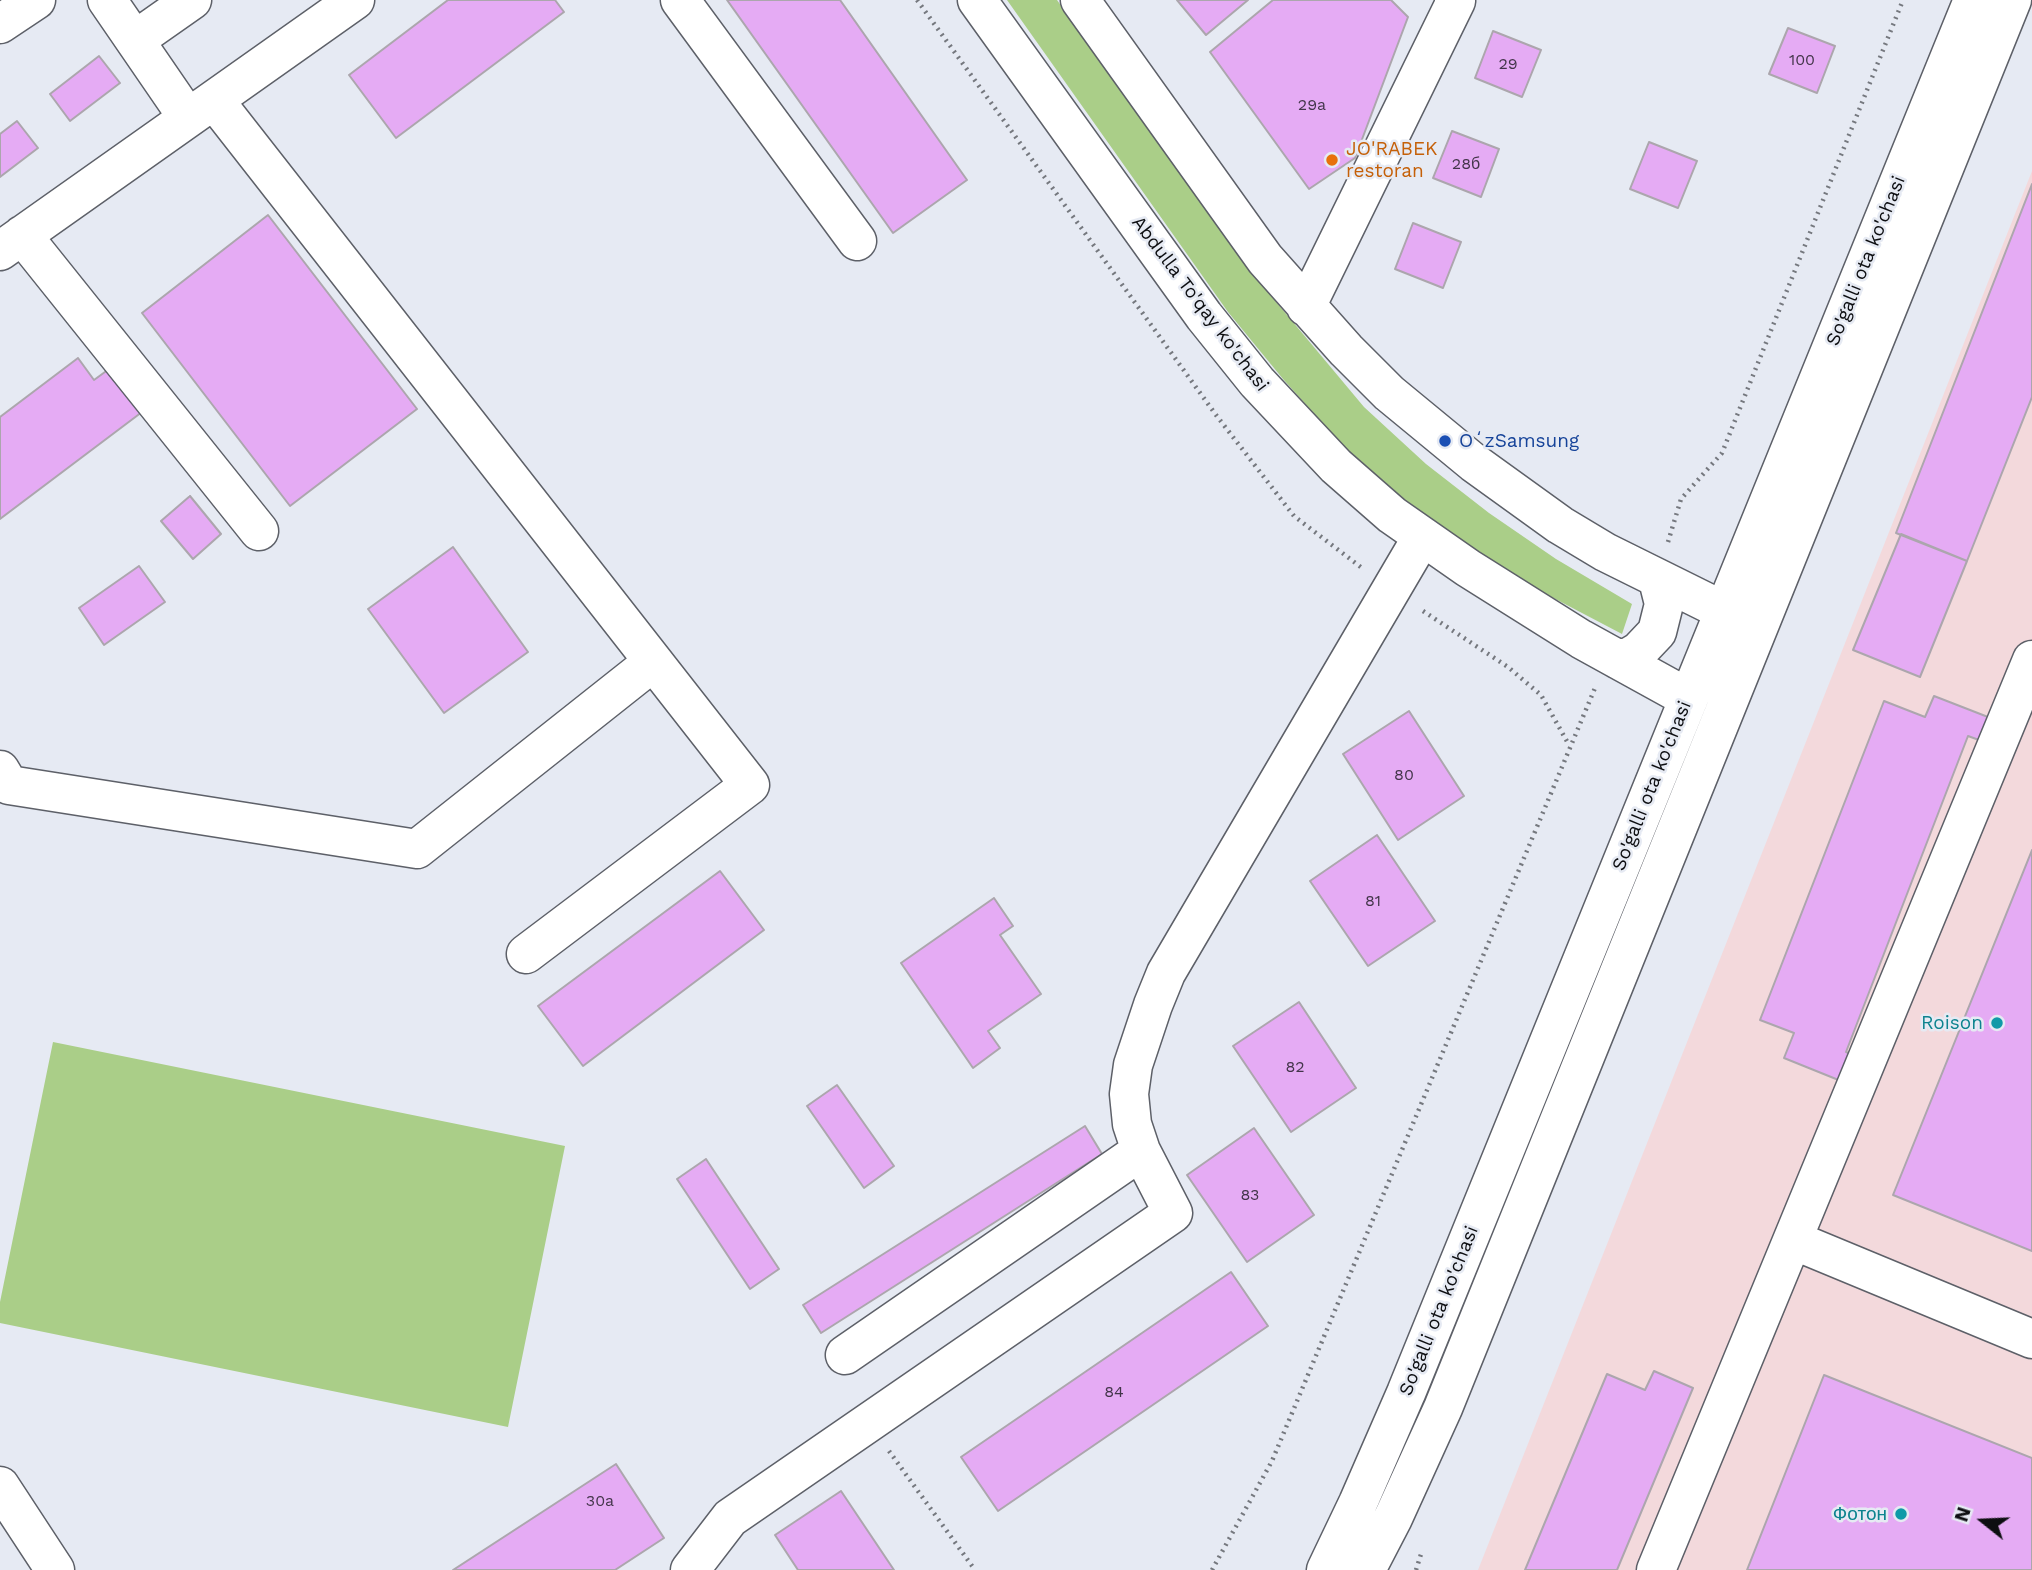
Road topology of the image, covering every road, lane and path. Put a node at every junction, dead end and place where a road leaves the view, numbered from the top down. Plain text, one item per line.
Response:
1 (36, 0) edge
2 (107, 0) edge
3 (192, 0) edge
4 (355, 0) edge
5 (681, 0) edge
6 (977, 0) edge
7 (1080, 0) edge
8 (1454, 0) edge
9 (1903, 0) edge
10 (1973, 0) edge
11 (2012, 0) edge
12 (0, 24) edge
13 (135, 40) junction
14 (201, 109) junction
15 (857, 242) dead end
16 (11, 243) edge
17 (1306, 307) junction
18 (259, 531) dead end
19 (1422, 537) junction
20 (1668, 543) dead end
21 (1658, 579) junction
22 (1724, 611) junction
23 (1758, 627) junction
24 (2032, 660) edge
25 (653, 662) junction
26 (1607, 670) junction
27 (1705, 706) junction
28 (0, 770) edge
29 (526, 954) dead end
30 (1141, 1151) junction
31 (1793, 1240) junction
32 (2032, 1339) edge
33 (845, 1355) dead end
34 (868, 1422) junction
35 (0, 1486) edge
36 (55, 1570) edge
37 (690, 1570) edge
38 (975, 1570) edge
39 (1212, 1570) edge
40 (1326, 1570) edge
41 (1366, 1570) edge
42 (1656, 1570) edge

1 - 12 main road
2 - 13 main road
3 - 13 main road
4 - 14 main road
5 - 15 main road
6 - 19 main road, Abdulla To'qay ko'chasi
7 - 17 main road
8 - 17 main road
9 - 20 path
10 - 22 main road, So'galli ota ko'chasi
11 - 23 main road, So'galli ota ko'chasi
13 - 14 main road
14 - 16 main road
14 - 25 main road
16 - 18 main road
17 - 21 main road
19 - 26 main road, Abdulla To'qay ko'chasi
19 - 30 main road
21 - 22 main road
21 - 26 main road
22 - 23 main road
22 - 27 main road, So'galli ota ko'chasi
23 - 27 main road, So'galli ota ko'chasi
24 - 31 main road
25 - 28 main road
25 - 29 main road
26 - 27 main road, Abdulla To'qay ko'chasi
26 - 39 path
27 - 40 main road, So'galli ota ko'chasi
27 - 41 main road, So'galli ota ko'chasi
30 - 33 main road
30 - 34 main road
31 - 32 main road
31 - 42 main road
34 - 37 main road
34 - 38 path
35 - 36 main road

